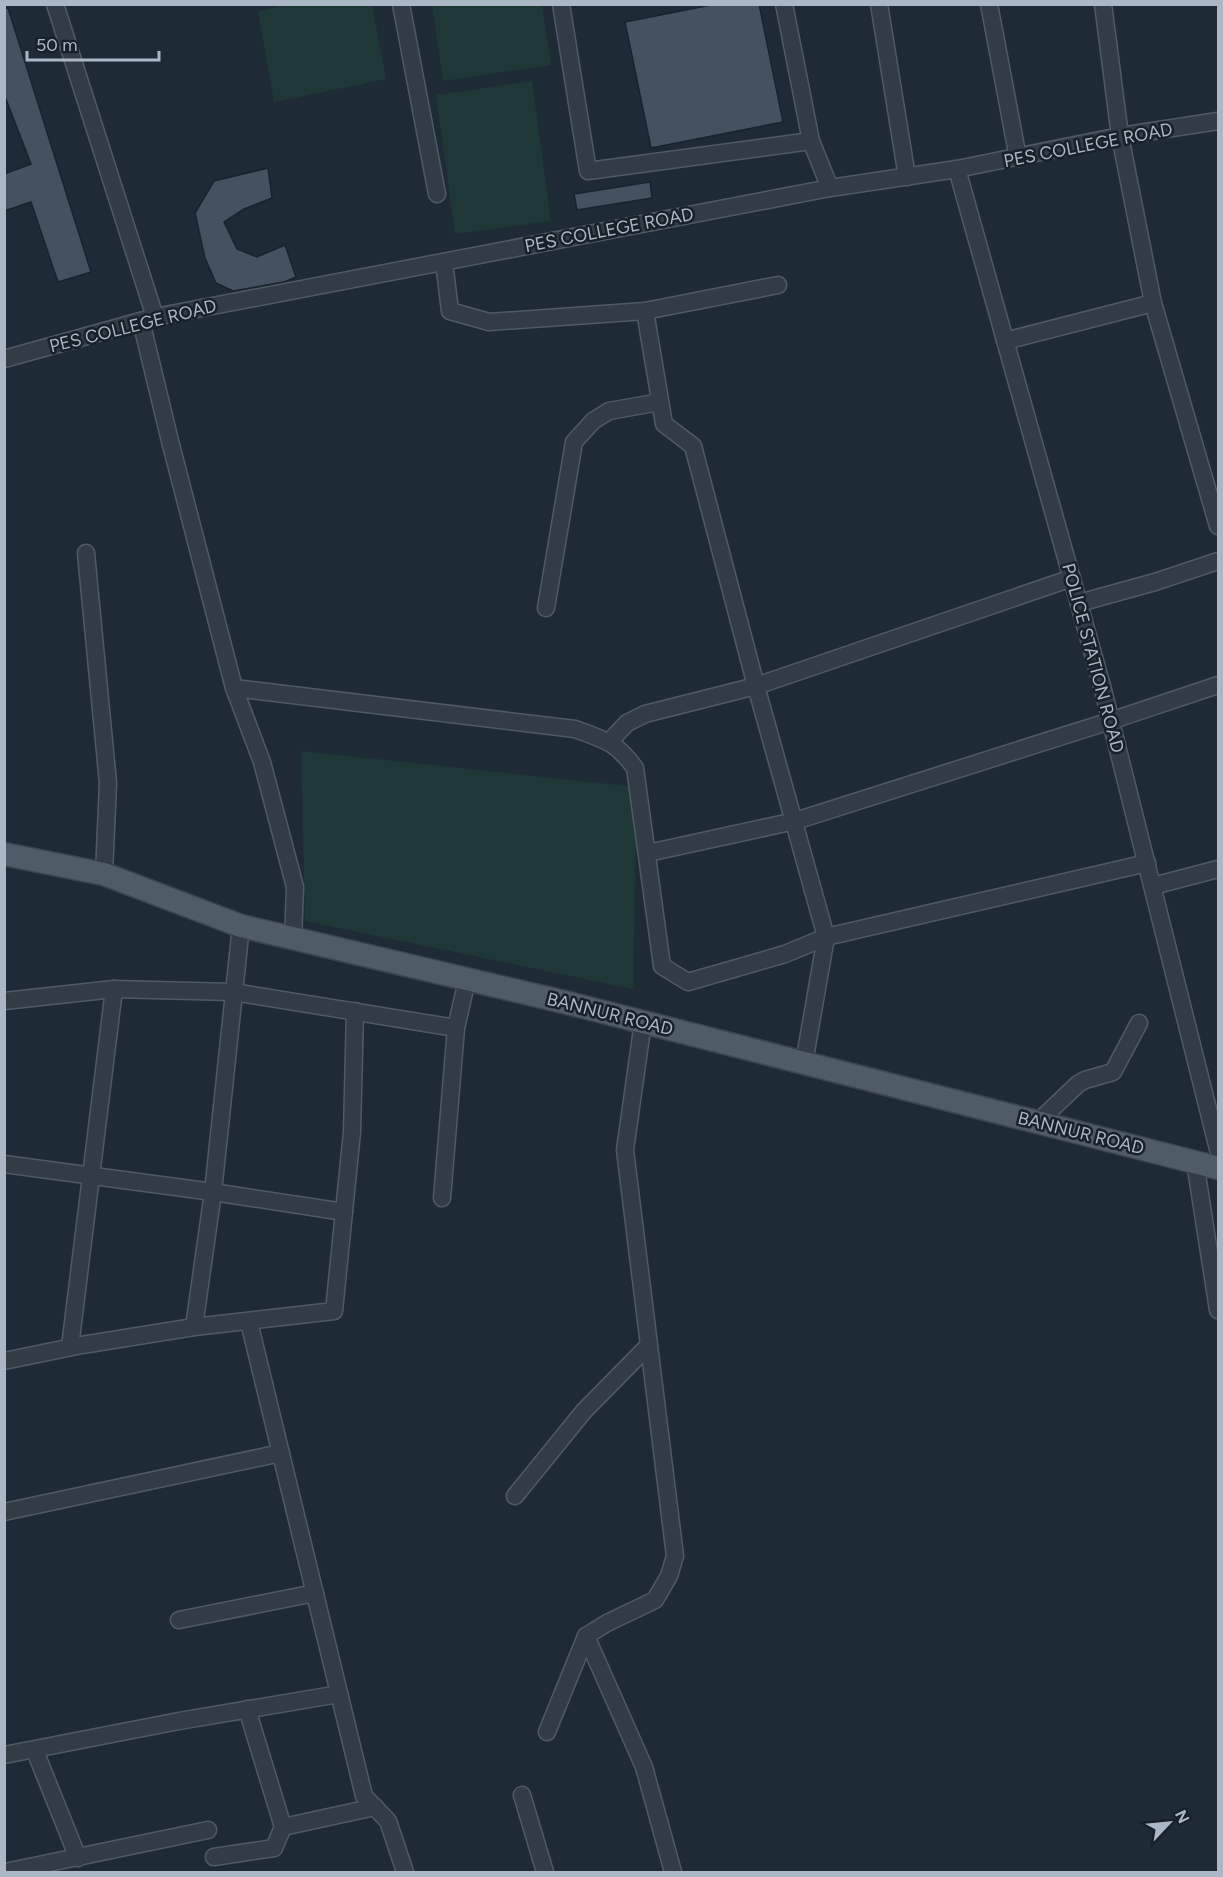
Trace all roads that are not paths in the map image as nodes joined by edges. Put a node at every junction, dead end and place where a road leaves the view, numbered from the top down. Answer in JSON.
{"nodes":[{"id":1,"x":55,"y":4,"type":"edge"},
{"id":2,"x":401,"y":4,"type":"edge"},
{"id":3,"x":561,"y":4,"type":"edge"},
{"id":4,"x":784,"y":4,"type":"edge"},
{"id":5,"x":879,"y":4,"type":"edge"},
{"id":6,"x":988,"y":4,"type":"edge"},
{"id":7,"x":1103,"y":4,"type":"edge"},
{"id":8,"x":1218,"y":121,"type":"edge"},
{"id":9,"x":1120,"y":136,"type":"junction"},
{"id":10,"x":811,"y":141,"type":"junction"},
{"id":11,"x":1018,"y":158,"type":"junction"},
{"id":12,"x":957,"y":170,"type":"junction"},
{"id":13,"x":907,"y":177,"type":"junction"},
{"id":14,"x":830,"y":188,"type":"junction"},
{"id":15,"x":437,"y":194,"type":"dead end"},
{"id":16,"x":444,"y":262,"type":"junction"},
{"id":17,"x":778,"y":285,"type":"dead end"},
{"id":18,"x":1153,"y":303,"type":"junction"},
{"id":19,"x":645,"y":311,"type":"junction"},
{"id":20,"x":148,"y":319,"type":"junction"},
{"id":21,"x":1005,"y":340,"type":"junction"},
{"id":22,"x":4,"y":359,"type":"edge"},
{"id":23,"x":660,"y":402,"type":"junction"},
{"id":24,"x":1218,"y":526,"type":"edge"},
{"id":25,"x":86,"y":553,"type":"dead end"},
{"id":26,"x":1218,"y":561,"type":"edge"},
{"id":27,"x":1072,"y":578,"type":"junction"},
{"id":28,"x":1079,"y":603,"type":"junction"},
{"id":29,"x":546,"y":609,"type":"dead end"},
{"id":30,"x":1218,"y":685,"type":"edge"},
{"id":31,"x":756,"y":687,"type":"junction"},
{"id":32,"x":234,"y":688,"type":"junction"},
{"id":33,"x":1110,"y":722,"type":"junction"},
{"id":34,"x":609,"y":742,"type":"junction"},
{"id":35,"x":795,"y":821,"type":"junction"},
{"id":36,"x":648,"y":853,"type":"junction"},
{"id":37,"x":4,"y":854,"type":"edge"},
{"id":38,"x":1147,"y":863,"type":"junction"},
{"id":39,"x":1218,"y":868,"type":"edge"},
{"id":40,"x":104,"y":874,"type":"junction"},
{"id":41,"x":1153,"y":886,"type":"junction"},
{"id":42,"x":241,"y":926,"type":"junction"},
{"id":43,"x":826,"y":937,"type":"junction"},
{"id":44,"x":292,"y":939,"type":"junction"},
{"id":45,"x":467,"y":980,"type":"junction"},
{"id":46,"x":114,"y":989,"type":"junction"},
{"id":47,"x":233,"y":992,"type":"junction"},
{"id":48,"x":4,"y":1001,"type":"edge"},
{"id":49,"x":355,"y":1011,"type":"junction"},
{"id":50,"x":643,"y":1022,"type":"junction"},
{"id":51,"x":1139,"y":1023,"type":"dead end"},
{"id":52,"x":456,"y":1028,"type":"junction"},
{"id":53,"x":804,"y":1063,"type":"junction"},
{"id":54,"x":1038,"y":1122,"type":"junction"},
{"id":55,"x":1218,"y":1149,"type":"edge"},
{"id":56,"x":1194,"y":1162,"type":"junction"},
{"id":57,"x":4,"y":1164,"type":"edge"},
{"id":58,"x":1218,"y":1168,"type":"edge"},
{"id":59,"x":91,"y":1176,"type":"junction"},
{"id":60,"x":213,"y":1192,"type":"junction"},
{"id":61,"x":442,"y":1198,"type":"dead end"},
{"id":62,"x":344,"y":1212,"type":"junction"},
{"id":63,"x":1218,"y":1310,"type":"edge"},
{"id":64,"x":249,"y":1322,"type":"junction"},
{"id":65,"x":194,"y":1327,"type":"junction"},
{"id":66,"x":649,"y":1345,"type":"junction"},
{"id":67,"x":70,"y":1347,"type":"junction"},
{"id":68,"x":4,"y":1361,"type":"edge"},
{"id":69,"x":281,"y":1454,"type":"junction"},
{"id":70,"x":515,"y":1496,"type":"dead end"},
{"id":71,"x":4,"y":1512,"type":"edge"},
{"id":72,"x":315,"y":1593,"type":"junction"},
{"id":73,"x":179,"y":1620,"type":"dead end"},
{"id":74,"x":586,"y":1636,"type":"junction"},
{"id":75,"x":339,"y":1694,"type":"junction"},
{"id":76,"x":247,"y":1709,"type":"junction"},
{"id":77,"x":547,"y":1732,"type":"dead end"},
{"id":78,"x":35,"y":1750,"type":"junction"},
{"id":79,"x":4,"y":1755,"type":"edge"},
{"id":80,"x":522,"y":1795,"type":"dead end"},
{"id":81,"x":375,"y":1807,"type":"junction"},
{"id":82,"x":283,"y":1827,"type":"junction"},
{"id":83,"x":208,"y":1830,"type":"dead end"},
{"id":84,"x":214,"y":1857,"type":"dead end"},
{"id":85,"x":78,"y":1858,"type":"junction"},
{"id":86,"x":5,"y":1872,"type":"edge"},
{"id":87,"x":405,"y":1872,"type":"edge"},
{"id":88,"x":545,"y":1872,"type":"edge"},
{"id":89,"x":673,"y":1872,"type":"edge"}],
"edges":[{"from":1,"to":20,"type":"street"},
{"from":2,"to":15,"type":"street"},
{"from":3,"to":10,"type":"street"},
{"from":4,"to":10,"type":"street"},
{"from":5,"to":13,"type":"street"},
{"from":6,"to":11,"type":"street"},
{"from":7,"to":9,"type":"street"},
{"from":8,"to":9,"type":"street","name":"PES COLLEGE ROAD"},
{"from":9,"to":11,"type":"street","name":"PES COLLEGE ROAD"},
{"from":9,"to":18,"type":"street"},
{"from":10,"to":14,"type":"street"},
{"from":11,"to":12,"type":"street","name":"PES COLLEGE ROAD"},
{"from":12,"to":13,"type":"street","name":"PES COLLEGE ROAD"},
{"from":12,"to":21,"type":"street","name":"POLICE STATION ROAD"},
{"from":13,"to":14,"type":"street","name":"PES COLLEGE ROAD"},
{"from":14,"to":16,"type":"street","name":"PES COLLEGE ROAD"},
{"from":16,"to":19,"type":"street"},
{"from":16,"to":20,"type":"street","name":"PES COLLEGE ROAD"},
{"from":17,"to":19,"type":"street"},
{"from":18,"to":21,"type":"street"},
{"from":18,"to":24,"type":"street"},
{"from":19,"to":23,"type":"street"},
{"from":20,"to":22,"type":"street","name":"PES COLLEGE ROAD"},
{"from":20,"to":32,"type":"street"},
{"from":21,"to":27,"type":"street","name":"POLICE STATION ROAD"},
{"from":23,"to":29,"type":"street"},
{"from":23,"to":31,"type":"street"},
{"from":25,"to":40,"type":"street"},
{"from":26,"to":28,"type":"street"},
{"from":27,"to":28,"type":"street","name":"POLICE STATION ROAD"},
{"from":27,"to":31,"type":"street"},
{"from":28,"to":33,"type":"street","name":"POLICE STATION ROAD"},
{"from":30,"to":33,"type":"street"},
{"from":31,"to":34,"type":"street"},
{"from":31,"to":35,"type":"street"},
{"from":32,"to":34,"type":"street"},
{"from":32,"to":44,"type":"street"},
{"from":33,"to":35,"type":"street"},
{"from":33,"to":38,"type":"street","name":"POLICE STATION ROAD"},
{"from":34,"to":36,"type":"street"},
{"from":35,"to":36,"type":"street"},
{"from":35,"to":43,"type":"street"},
{"from":36,"to":43,"type":"street"},
{"from":37,"to":40,"type":"main road","name":"BANNUR ROAD"},
{"from":38,"to":41,"type":"street","name":"POLICE STATION ROAD"},
{"from":38,"to":43,"type":"street"},
{"from":39,"to":41,"type":"street"},
{"from":40,"to":42,"type":"main road","name":"BANNUR ROAD"},
{"from":41,"to":55,"type":"street","name":"POLICE STATION ROAD"},
{"from":42,"to":44,"type":"main road","name":"BANNUR ROAD"},
{"from":42,"to":47,"type":"street"},
{"from":43,"to":53,"type":"street"},
{"from":44,"to":45,"type":"main road","name":"BANNUR ROAD"},
{"from":45,"to":50,"type":"main road","name":"BANNUR ROAD"},
{"from":45,"to":52,"type":"street"},
{"from":46,"to":47,"type":"street"},
{"from":46,"to":48,"type":"street"},
{"from":46,"to":59,"type":"street"},
{"from":47,"to":49,"type":"street"},
{"from":47,"to":60,"type":"street"},
{"from":49,"to":52,"type":"street"},
{"from":49,"to":62,"type":"street"},
{"from":50,"to":53,"type":"main road","name":"BANNUR ROAD"},
{"from":50,"to":66,"type":"street"},
{"from":51,"to":54,"type":"street"},
{"from":52,"to":61,"type":"street"},
{"from":53,"to":54,"type":"main road","name":"BANNUR ROAD"},
{"from":54,"to":56,"type":"main road","name":"BANNUR ROAD"},
{"from":56,"to":58,"type":"main road","name":"BANNUR ROAD"},
{"from":56,"to":63,"type":"street"},
{"from":57,"to":59,"type":"street"},
{"from":59,"to":60,"type":"street"},
{"from":59,"to":67,"type":"street"},
{"from":60,"to":62,"type":"street"},
{"from":60,"to":65,"type":"street"},
{"from":62,"to":64,"type":"street"},
{"from":64,"to":65,"type":"street"},
{"from":64,"to":69,"type":"street"},
{"from":65,"to":67,"type":"street"},
{"from":66,"to":70,"type":"street"},
{"from":66,"to":74,"type":"street"},
{"from":67,"to":68,"type":"street"},
{"from":69,"to":71,"type":"street"},
{"from":69,"to":72,"type":"street"},
{"from":72,"to":73,"type":"street"},
{"from":72,"to":75,"type":"street"},
{"from":74,"to":77,"type":"street"},
{"from":74,"to":89,"type":"street"},
{"from":75,"to":76,"type":"street"},
{"from":75,"to":81,"type":"street"},
{"from":76,"to":78,"type":"street"},
{"from":76,"to":82,"type":"street"},
{"from":78,"to":79,"type":"street"},
{"from":78,"to":85,"type":"street"},
{"from":80,"to":88,"type":"street"},
{"from":81,"to":82,"type":"street"},
{"from":81,"to":87,"type":"street"},
{"from":82,"to":84,"type":"street"},
{"from":83,"to":85,"type":"street"},
{"from":85,"to":86,"type":"street"}]}
